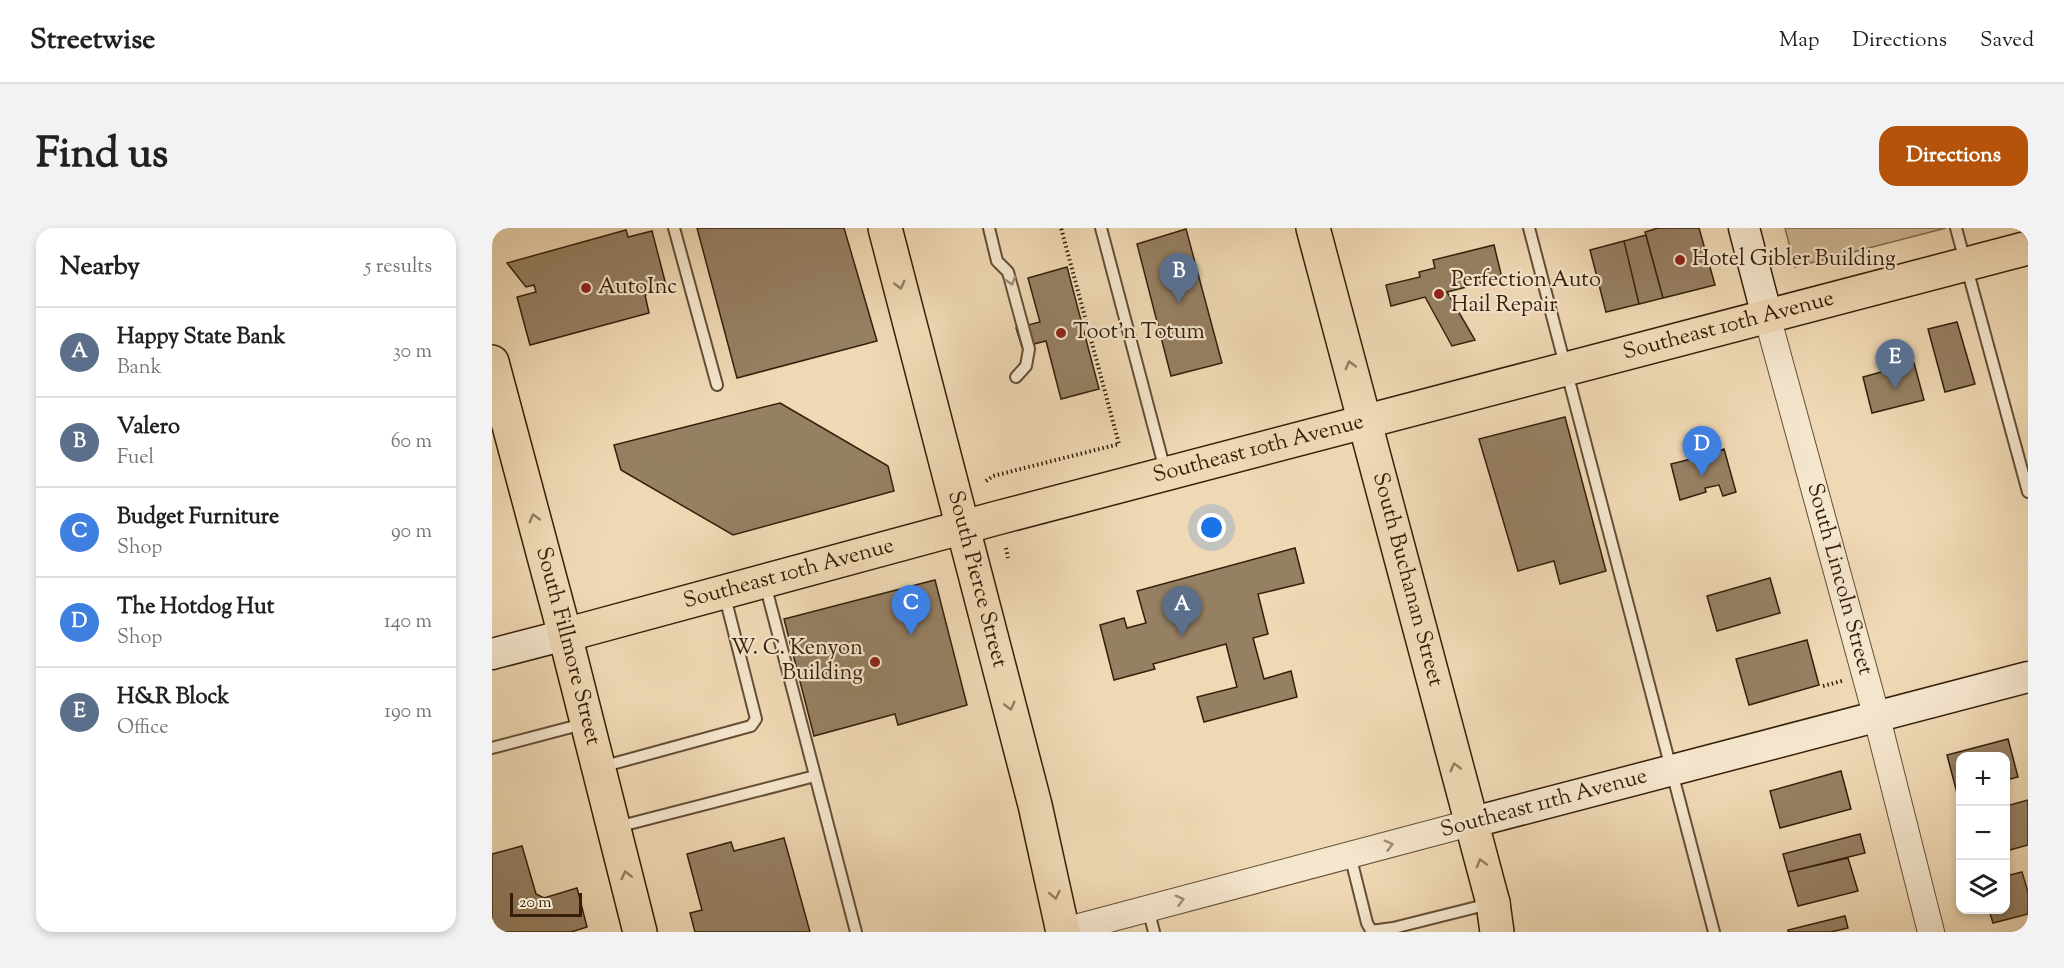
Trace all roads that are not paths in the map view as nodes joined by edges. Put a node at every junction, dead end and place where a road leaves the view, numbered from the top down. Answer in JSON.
{"nodes":[{"id":1,"x":674,"y":228,"type":"edge"},
{"id":2,"x":885,"y":228,"type":"edge"},
{"id":3,"x":989,"y":228,"type":"edge"},
{"id":4,"x":1101,"y":228,"type":"edge"},
{"id":5,"x":1313,"y":228,"type":"edge"},
{"id":6,"x":1529,"y":228,"type":"edge"},
{"id":7,"x":1744,"y":228,"type":"edge"},
{"id":8,"x":1956,"y":228,"type":"edge"},
{"id":9,"x":2028,"y":248,"type":"edge"},
{"id":10,"x":1965,"y":265,"type":"junction"},
{"id":11,"x":1767,"y":316,"type":"junction"},
{"id":12,"x":492,"y":362,"type":"edge"},
{"id":13,"x":1565,"y":369,"type":"junction"},
{"id":14,"x":1016,"y":377,"type":"dead end"},
{"id":15,"x":717,"y":386,"type":"dead end"},
{"id":16,"x":1365,"y":421,"type":"junction"},
{"id":17,"x":1166,"y":473,"type":"junction"},
{"id":18,"x":2028,"y":492,"type":"edge"},
{"id":19,"x":964,"y":527,"type":"junction"},
{"id":20,"x":764,"y":581,"type":"junction"},
{"id":21,"x":723,"y":592,"type":"junction"},
{"id":22,"x":565,"y":635,"type":"junction"},
{"id":23,"x":492,"y":654,"type":"edge"},
{"id":24,"x":2028,"y":677,"type":"edge"},
{"id":25,"x":1877,"y":718,"type":"junction"},
{"id":26,"x":586,"y":723,"type":"junction"},
{"id":27,"x":492,"y":748,"type":"edge"},
{"id":28,"x":598,"y":768,"type":"junction"},
{"id":29,"x":1671,"y":771,"type":"junction"},
{"id":30,"x":815,"y":776,"type":"junction"},
{"id":31,"x":1470,"y":824,"type":"junction"},
{"id":32,"x":614,"y":828,"type":"junction"},
{"id":33,"x":1350,"y":855,"type":"junction"},
{"id":34,"x":1151,"y":920,"type":"edge"},
{"id":35,"x":1497,"y":922,"type":"edge"},
{"id":36,"x":640,"y":932,"type":"edge"},
{"id":37,"x":856,"y":932,"type":"edge"},
{"id":38,"x":1062,"y":932,"type":"edge"},
{"id":39,"x":1371,"y":932,"type":"edge"},
{"id":40,"x":1714,"y":932,"type":"edge"},
{"id":41,"x":1931,"y":932,"type":"edge"}],
"edges":[{"from":1,"to":15,"type":"lane"},
{"from":2,"to":19,"type":"main road","name":"South Pierce Street","one_way":true},
{"from":3,"to":14,"type":"lane","one_way":true},
{"from":4,"to":17,"type":"lane"},
{"from":16,"to":5,"type":"main road","name":"South Buchanan Street","one_way":true},
{"from":6,"to":13,"type":"lane"},
{"from":7,"to":11,"type":"main road","name":"South Lincoln Street"},
{"from":8,"to":10,"type":"lane"},
{"from":9,"to":10,"type":"main road","name":"Southeast 10th Avenue"},
{"from":10,"to":11,"type":"main road","name":"Southeast 10th Avenue"},
{"from":10,"to":18,"type":"lane"},
{"from":11,"to":13,"type":"main road","name":"Southeast 10th Avenue"},
{"from":11,"to":25,"type":"street","name":"South Lincoln Street"},
{"from":22,"to":12,"type":"main road","name":"South Fillmore Street","one_way":true},
{"from":13,"to":16,"type":"main road","name":"Southeast 10th Avenue"},
{"from":13,"to":29,"type":"lane"},
{"from":16,"to":17,"type":"main road","name":"Southeast 10th Avenue"},
{"from":31,"to":16,"type":"main road","name":"South Buchanan Street","one_way":true},
{"from":17,"to":19,"type":"main road","name":"Southeast 10th Avenue"},
{"from":19,"to":20,"type":"main road","name":"Southeast 10th Avenue"},
{"from":19,"to":38,"type":"main road","name":"South Pierce Street","one_way":true},
{"from":20,"to":21,"type":"main road","name":"Southeast 10th Avenue"},
{"from":20,"to":30,"type":"lane"},
{"from":21,"to":22,"type":"main road","name":"Southeast 10th Avenue"},
{"from":21,"to":28,"type":"lane"},
{"from":22,"to":23,"type":"main road","name":"Southeast 10th Avenue"},
{"from":22,"to":26,"type":"main road","name":"South Fillmore Street"},
{"from":24,"to":25,"type":"main road","name":"Southeast 11th Avenue"},
{"from":25,"to":29,"type":"main road","name":"Southeast 11th Avenue"},
{"from":25,"to":41,"type":"street","name":"South Lincoln Street"},
{"from":26,"to":27,"type":"lane"},
{"from":26,"to":28,"type":"main road","name":"South Fillmore Street"},
{"from":28,"to":32,"type":"main road","name":"South Fillmore Street"},
{"from":29,"to":31,"type":"main road","name":"Southeast 11th Avenue"},
{"from":29,"to":40,"type":"lane"},
{"from":30,"to":32,"type":"lane"},
{"from":30,"to":37,"type":"lane"},
{"from":33,"to":31,"type":"street","name":"Southeast 11th Avenue","one_way":true},
{"from":35,"to":31,"type":"main road","name":"South Buchanan Street","one_way":true},
{"from":36,"to":32,"type":"main road","name":"South Fillmore Street","one_way":true},
{"from":34,"to":33,"type":"street","name":"Southeast 11th Avenue","one_way":true},
{"from":33,"to":39,"type":"lane"},
{"from":34,"to":38,"type":"street","name":"Southeast 11th Avenue"},
{"from":35,"to":39,"type":"lane"}]}
